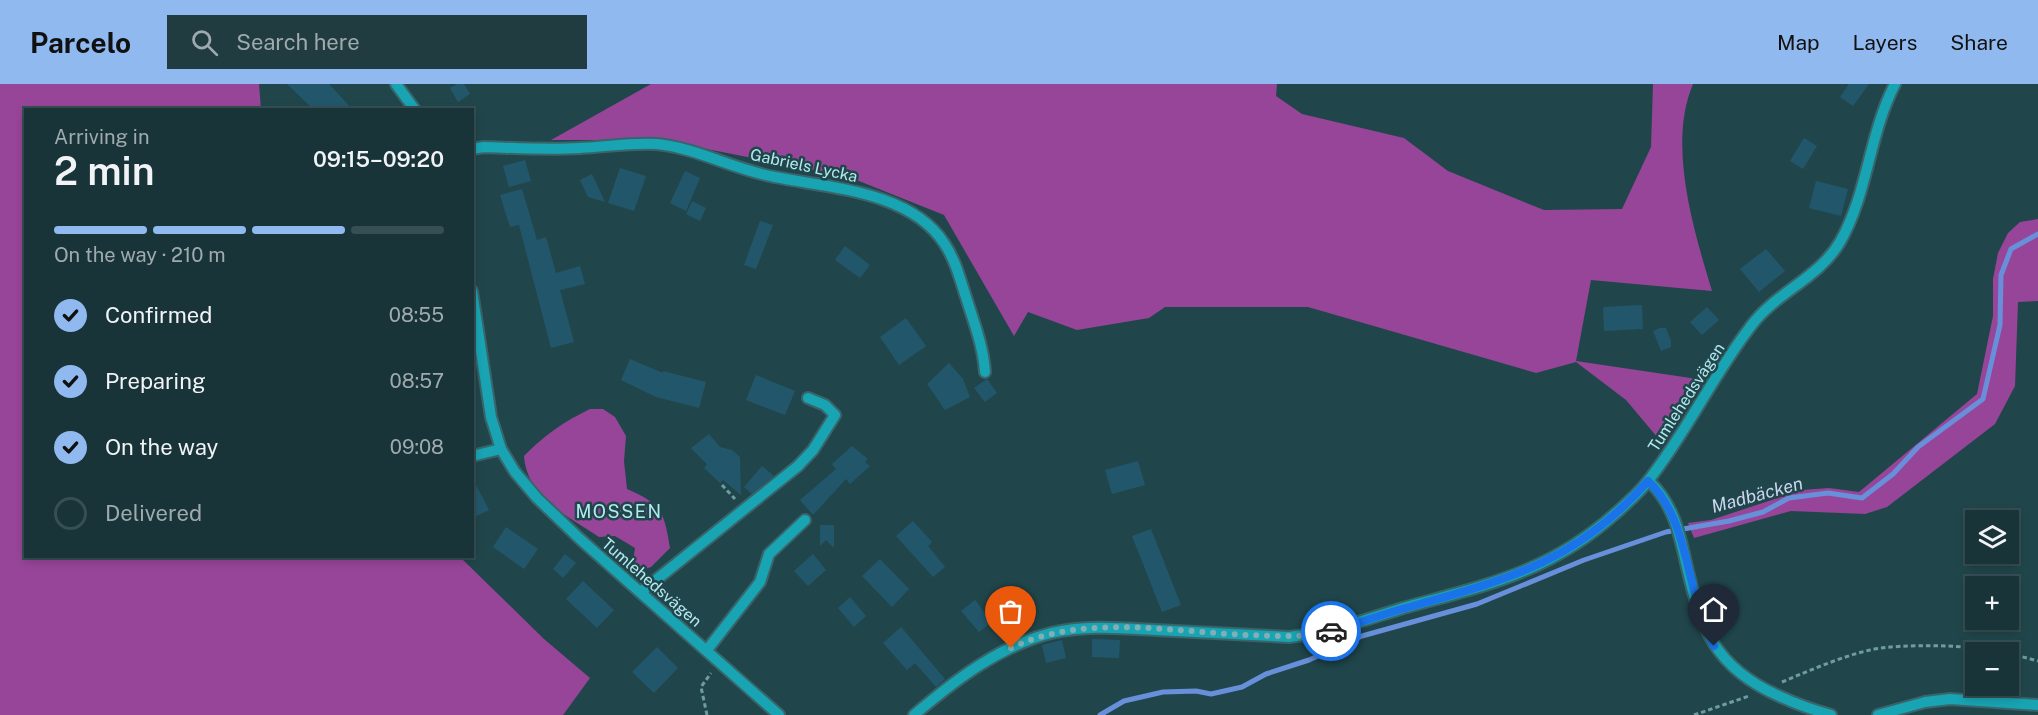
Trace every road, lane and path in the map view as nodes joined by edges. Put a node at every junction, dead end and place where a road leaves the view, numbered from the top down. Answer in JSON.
{"nodes":[{"id":1,"x":396,"y":84,"type":"edge"},
{"id":2,"x":1895,"y":84,"type":"edge"},
{"id":3,"x":414,"y":108,"type":"edge"},
{"id":4,"x":474,"y":149,"type":"edge"},
{"id":5,"x":474,"y":304,"type":"edge"},
{"id":6,"x":985,"y":372,"type":"dead end"},
{"id":7,"x":808,"y":398,"type":"dead end"},
{"id":8,"x":501,"y":449,"type":"junction"},
{"id":9,"x":474,"y":456,"type":"edge"},
{"id":10,"x":1648,"y":481,"type":"junction"},
{"id":11,"x":722,"y":485,"type":"dead end"},
{"id":12,"x":738,"y":503,"type":"dead end"},
{"id":13,"x":805,"y":520,"type":"dead end"},
{"id":14,"x":641,"y":592,"type":"junction"},
{"id":15,"x":1965,"y":649,"type":"edge"},
{"id":16,"x":707,"y":650,"type":"junction"},
{"id":17,"x":2019,"y":656,"type":"edge"},
{"id":18,"x":2038,"y":661,"type":"edge"},
{"id":19,"x":721,"y":662,"type":"junction"},
{"id":20,"x":1765,"y":689,"type":"junction"},
{"id":21,"x":2038,"y":705,"type":"edge"},
{"id":22,"x":707,"y":715,"type":"edge"},
{"id":23,"x":779,"y":715,"type":"edge"},
{"id":24,"x":914,"y":715,"type":"edge"},
{"id":25,"x":1694,"y":715,"type":"edge"},
{"id":26,"x":1831,"y":715,"type":"edge"},
{"id":27,"x":1878,"y":715,"type":"edge"}],
"edges":[{"from":1,"to":3,"type":"street"},
{"from":2,"to":10,"type":"street","name":"Tumlehedsvägen"},
{"from":4,"to":6,"type":"street","name":"Gabriels Lycka"},
{"from":5,"to":8,"type":"street","name":"Tumlehedsvägen"},
{"from":7,"to":14,"type":"street"},
{"from":8,"to":9,"type":"street"},
{"from":8,"to":14,"type":"street","name":"Tumlehedsvägen"},
{"from":10,"to":20,"type":"street"},
{"from":10,"to":24,"type":"street","name":"Tumlehedsvägen"},
{"from":11,"to":12,"type":"path"},
{"from":13,"to":16,"type":"street"},
{"from":14,"to":16,"type":"street","name":"Tumlehedsvägen"},
{"from":15,"to":20,"type":"path"},
{"from":16,"to":19,"type":"street","name":"Tumlehedsvägen"},
{"from":17,"to":18,"type":"path"},
{"from":19,"to":22,"type":"path"},
{"from":19,"to":23,"type":"street","name":"Tumlehedsvägen"},
{"from":20,"to":25,"type":"path"},
{"from":20,"to":26,"type":"street"},
{"from":21,"to":27,"type":"street"}]}
